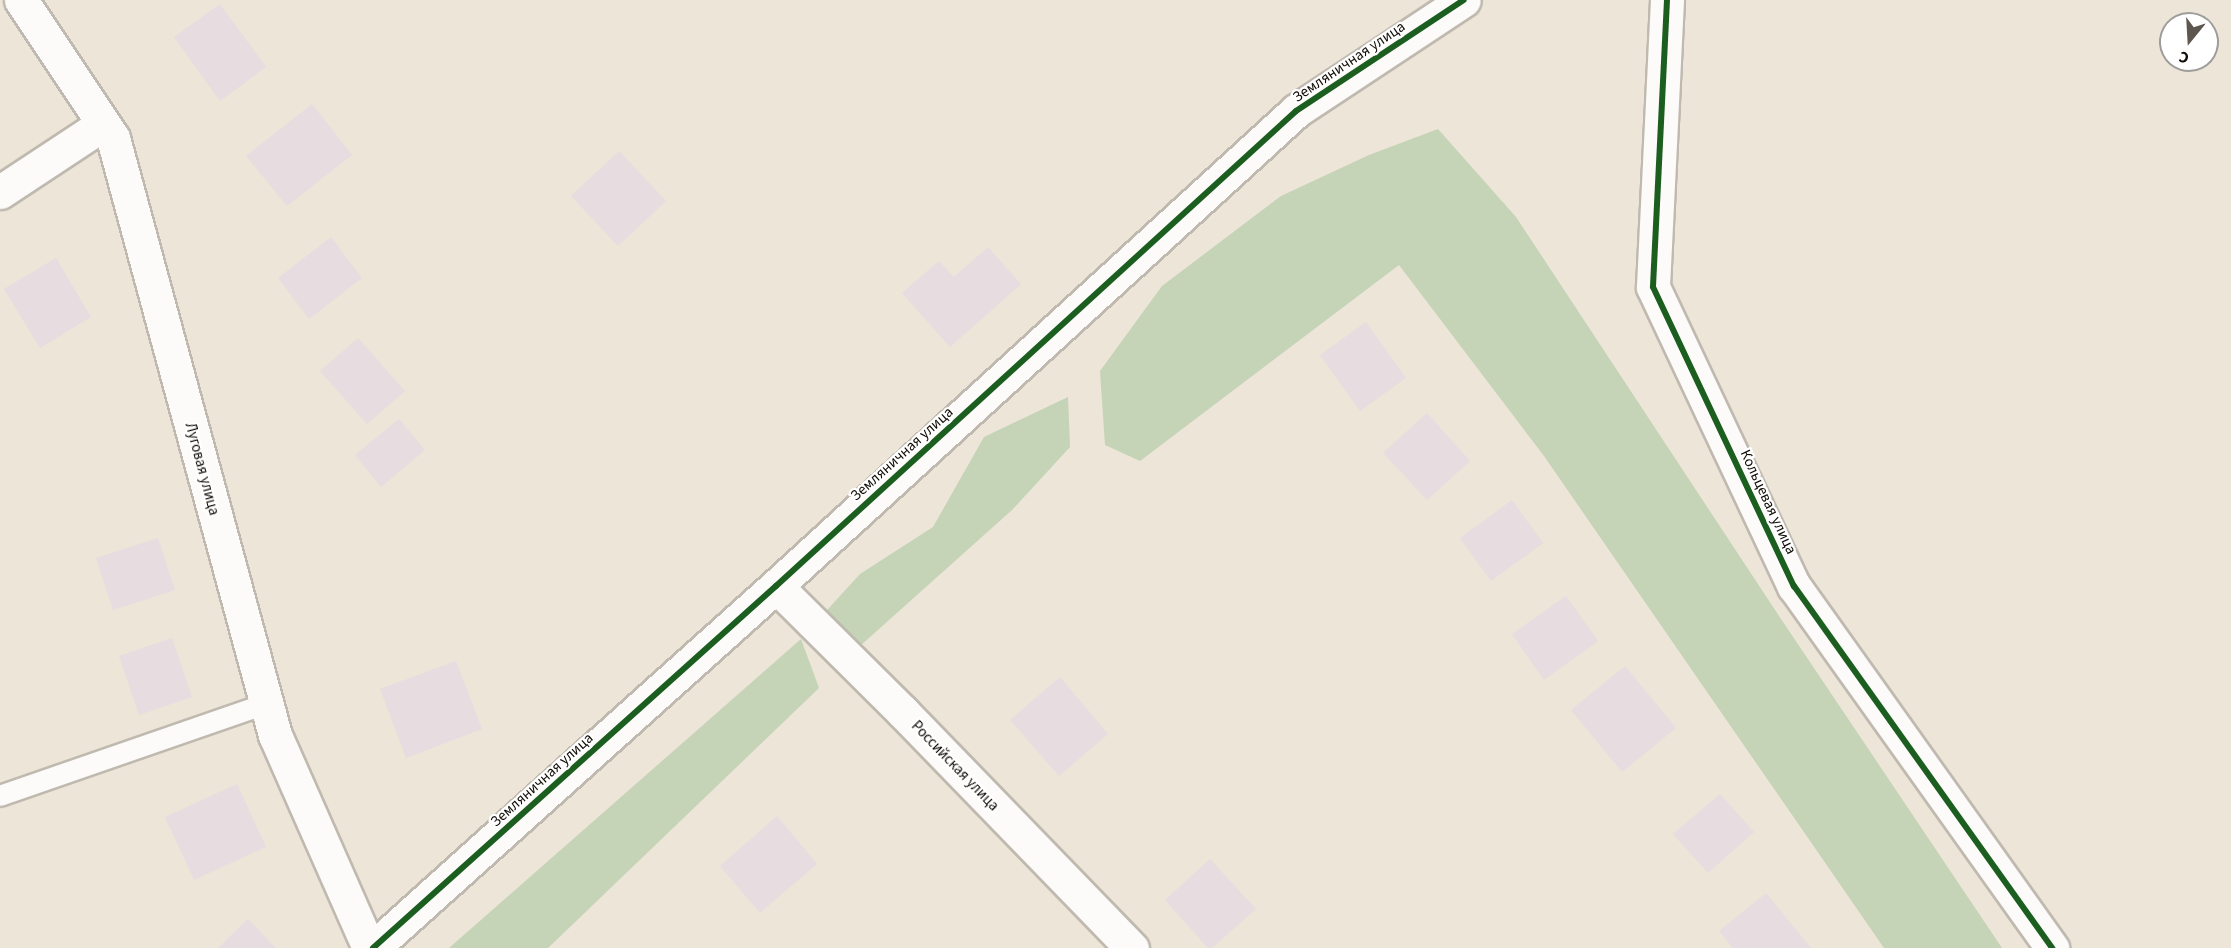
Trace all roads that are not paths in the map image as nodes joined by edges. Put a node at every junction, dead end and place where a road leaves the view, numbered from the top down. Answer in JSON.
{"nodes":[{"id":1,"x":21,"y":0,"type":"edge"},
{"id":2,"x":1464,"y":0,"type":"edge"},
{"id":3,"x":1667,"y":0,"type":"edge"},
{"id":4,"x":103,"y":124,"type":"junction"},
{"id":5,"x":0,"y":192,"type":"edge"},
{"id":6,"x":776,"y":586,"type":"junction"},
{"id":7,"x":266,"y":704,"type":"junction"},
{"id":8,"x":0,"y":796,"type":"edge"},
{"id":9,"x":371,"y":948,"type":"edge"},
{"id":10,"x":1132,"y":948,"type":"edge"},
{"id":11,"x":2052,"y":948,"type":"edge"}],
"edges":[{"from":1,"to":4,"type":"street","name":"Луговая улица"},
{"from":2,"to":6,"type":"street","name":"Земляничная улица"},
{"from":3,"to":11,"type":"street","name":"Кольцевая улица"},
{"from":4,"to":5,"type":"street"},
{"from":4,"to":7,"type":"street","name":"Луговая улица"},
{"from":6,"to":9,"type":"street","name":"Земляничная улица"},
{"from":6,"to":10,"type":"street","name":"Российская улица"},
{"from":7,"to":8,"type":"lane"},
{"from":7,"to":9,"type":"street","name":"Луговая улица"}]}
